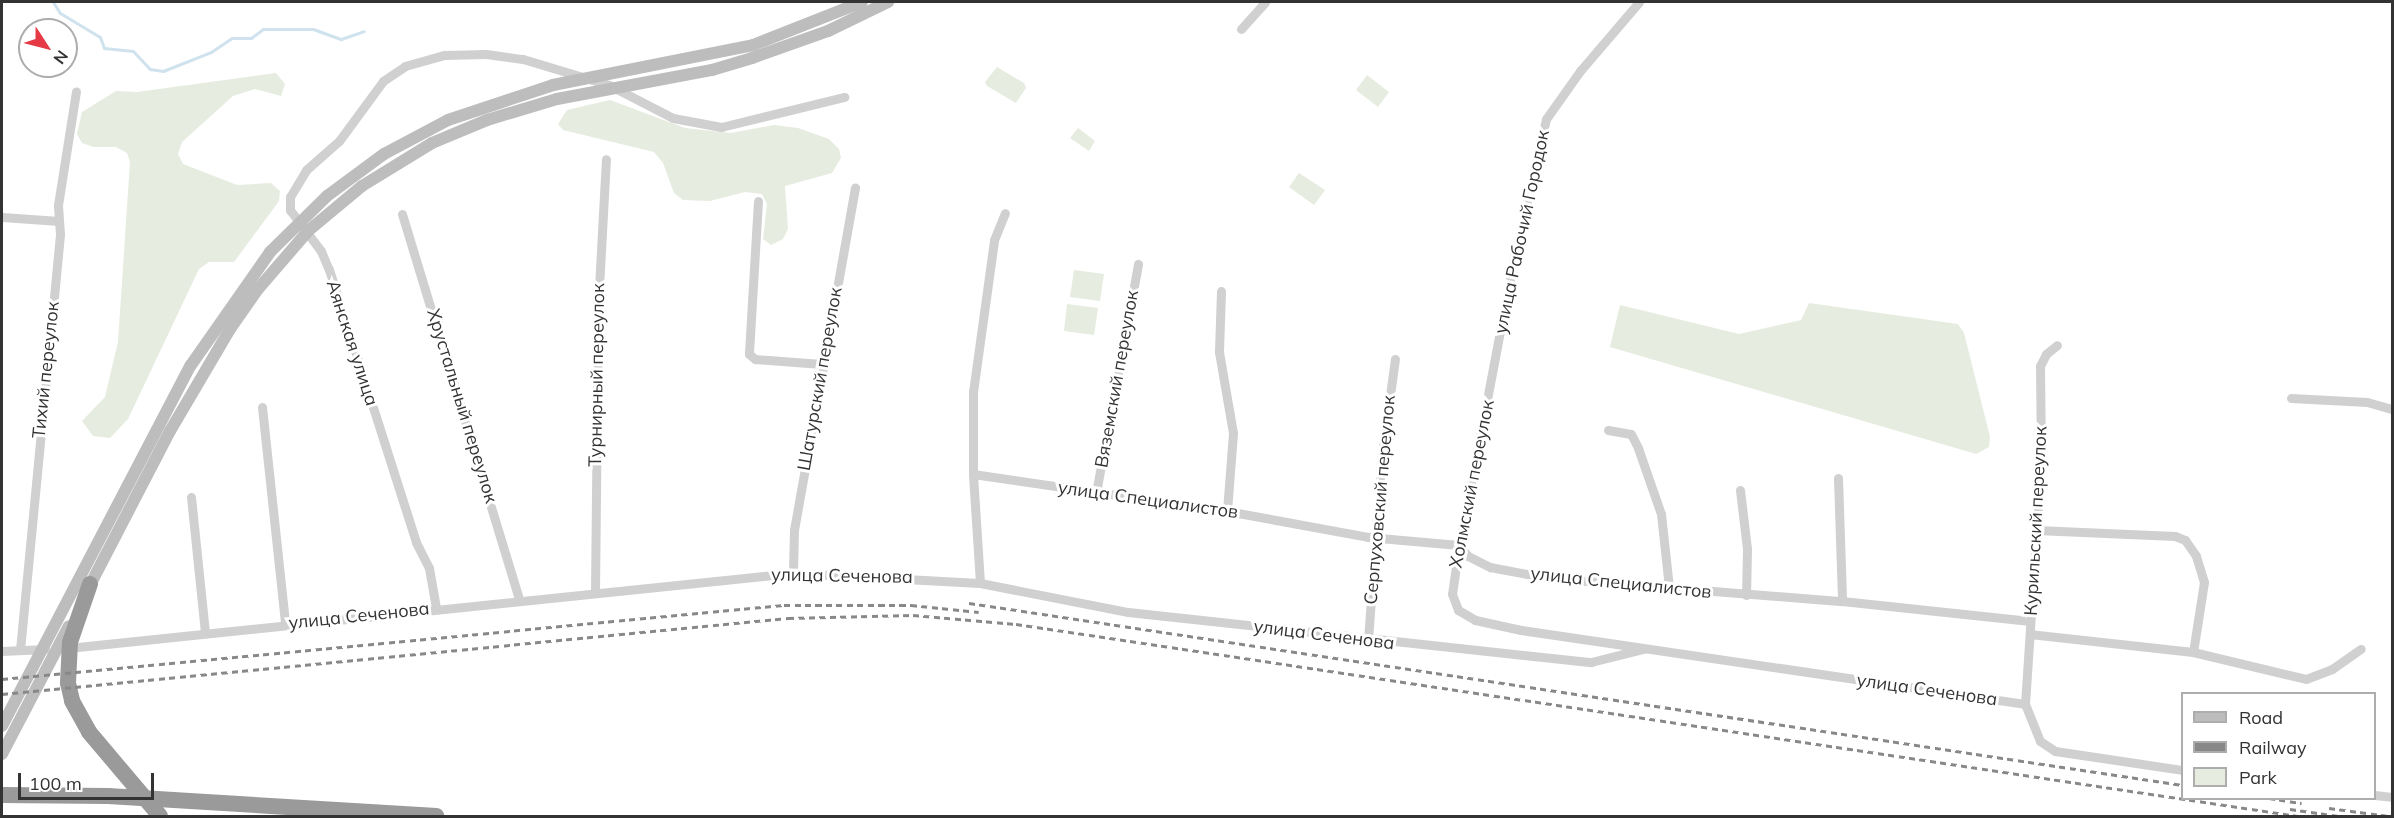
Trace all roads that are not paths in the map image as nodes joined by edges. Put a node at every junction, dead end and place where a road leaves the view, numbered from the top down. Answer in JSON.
{"nodes":[{"id":1,"x":862,"y":2,"type":"edge"},
{"id":2,"x":888,"y":2,"type":"edge"},
{"id":3,"x":1265,"y":2,"type":"edge"},
{"id":4,"x":1639,"y":2,"type":"edge"},
{"id":5,"x":1241,"y":29,"type":"dead end"},
{"id":6,"x":76,"y":91,"type":"dead end"},
{"id":7,"x":844,"y":97,"type":"dead end"},
{"id":8,"x":486,"y":114,"type":"junction"},
{"id":9,"x":606,"y":159,"type":"dead end"},
{"id":10,"x":855,"y":187,"type":"dead end"},
{"id":11,"x":758,"y":201,"type":"dead end"},
{"id":12,"x":1005,"y":213,"type":"dead end"},
{"id":13,"x":402,"y":214,"type":"dead end"},
{"id":14,"x":2,"y":217,"type":"edge"},
{"id":15,"x":60,"y":221,"type":"junction"},
{"id":16,"x":1138,"y":264,"type":"dead end"},
{"id":17,"x":1221,"y":291,"type":"dead end"},
{"id":18,"x":2057,"y":345,"type":"dead end"},
{"id":19,"x":1498,"y":351,"type":"joint"},
{"id":20,"x":1395,"y":359,"type":"dead end"},
{"id":21,"x":822,"y":364,"type":"junction"},
{"id":22,"x":2291,"y":398,"type":"dead end"},
{"id":23,"x":262,"y":407,"type":"dead end"},
{"id":24,"x":2392,"y":409,"type":"edge"},
{"id":25,"x":1608,"y":430,"type":"dead end"},
{"id":26,"x":973,"y":474,"type":"junction"},
{"id":27,"x":1838,"y":478,"type":"dead end"},
{"id":28,"x":1740,"y":490,"type":"dead end"},
{"id":29,"x":1096,"y":493,"type":"junction"},
{"id":30,"x":190,"y":498,"type":"dead end"},
{"id":31,"x":1227,"y":511,"type":"junction"},
{"id":32,"x":2036,"y":530,"type":"junction"},
{"id":33,"x":1376,"y":538,"type":"junction"},
{"id":34,"x":1459,"y":545,"type":"junction"},
{"id":35,"x":794,"y":573,"type":"junction"},
{"id":36,"x":980,"y":583,"type":"junction"},
{"id":37,"x":90,"y":584,"type":"junction"},
{"id":38,"x":1669,"y":588,"type":"junction"},
{"id":39,"x":595,"y":591,"type":"junction"},
{"id":40,"x":1746,"y":595,"type":"junction"},
{"id":41,"x":519,"y":598,"type":"junction"},
{"id":42,"x":1842,"y":601,"type":"junction"},
{"id":43,"x":436,"y":608,"type":"junction"},
{"id":44,"x":1463,"y":615,"type":"joint"},
{"id":45,"x":2030,"y":621,"type":"junction"},
{"id":46,"x":285,"y":624,"type":"junction"},
{"id":47,"x":206,"y":632,"type":"junction"},
{"id":48,"x":2030,"y":634,"type":"junction"},
{"id":49,"x":1368,"y":640,"type":"junction"},
{"id":50,"x":1643,"y":649,"type":"junction"},
{"id":51,"x":20,"y":650,"type":"junction"},
{"id":52,"x":2361,"y":650,"type":"dead end"},
{"id":53,"x":2,"y":651,"type":"edge"},
{"id":54,"x":2193,"y":652,"type":"junction"},
{"id":55,"x":26,"y":681,"type":"junction"},
{"id":56,"x":2025,"y":704,"type":"junction"},
{"id":57,"x":2,"y":718,"type":"edge"},
{"id":58,"x":2,"y":726,"type":"edge"},
{"id":59,"x":2,"y":754,"type":"edge"},
{"id":60,"x":2181,"y":770,"type":"edge"},
{"id":61,"x":2,"y":795,"type":"edge"},
{"id":62,"x":2376,"y":795,"type":"edge"},
{"id":63,"x":2392,"y":797,"type":"edge"},
{"id":64,"x":161,"y":808,"type":"edge"},
{"id":65,"x":322,"y":808,"type":"junction"},
{"id":66,"x":197,"y":816,"type":"edge"},
{"id":67,"x":267,"y":816,"type":"edge"},
{"id":68,"x":436,"y":816,"type":"edge"}],
"edges":[{"from":1,"to":8,"type":"main road"},
{"from":2,"to":8,"type":"main road"},
{"from":3,"to":5,"type":"street"},
{"from":4,"to":19,"type":"street","name":"улица Рабочий Городок"},
{"from":6,"to":15,"type":"street","name":"Тихий переулок"},
{"from":7,"to":43,"type":"street","name":"Аянская улица"},
{"from":8,"to":37,"type":"main road"},
{"from":8,"to":55,"type":"main road"},
{"from":9,"to":39,"type":"street","name":"Турнирный переулок"},
{"from":10,"to":21,"type":"street","name":"Шатурский переулок"},
{"from":11,"to":21,"type":"street"},
{"from":12,"to":26,"type":"street"},
{"from":13,"to":41,"type":"street","name":"Хрустальный переулок"},
{"from":14,"to":15,"type":"street"},
{"from":15,"to":51,"type":"street","name":"Тихий переулок"},
{"from":16,"to":29,"type":"street","name":"Вяземский переулок"},
{"from":17,"to":31,"type":"street"},
{"from":18,"to":32,"type":"street","name":"Курильский переулок"},
{"from":19,"to":34,"type":"street","name":"Холмский переулок"},
{"from":20,"to":33,"type":"street","name":"Серпуховский переулок"},
{"from":21,"to":35,"type":"street","name":"Шатурский переулок"},
{"from":22,"to":24,"type":"street"},
{"from":23,"to":46,"type":"street"},
{"from":25,"to":38,"type":"street"},
{"from":26,"to":29,"type":"street","name":"улица Специалистов"},
{"from":26,"to":36,"type":"street"},
{"from":27,"to":42,"type":"street"},
{"from":28,"to":40,"type":"street"},
{"from":29,"to":31,"type":"street","name":"улица Специалистов"},
{"from":30,"to":47,"type":"street"},
{"from":31,"to":33,"type":"street","name":"улица Специалистов"},
{"from":32,"to":45,"type":"street","name":"Курильский переулок"},
{"from":32,"to":54,"type":"street"},
{"from":33,"to":34,"type":"street","name":"улица Специалистов"},
{"from":33,"to":49,"type":"street","name":"Серпуховский переулок"},
{"from":34,"to":38,"type":"street","name":"улица Специалистов"},
{"from":34,"to":44,"type":"street","name":"Холмский переулок"},
{"from":35,"to":36,"type":"street","name":"улица Сеченова"},
{"from":35,"to":39,"type":"street","name":"улица Сеченова"},
{"from":36,"to":49,"type":"street","name":"улица Сеченова"},
{"from":37,"to":59,"type":"main road"},
{"from":37,"to":64,"type":"highway"},
{"from":38,"to":40,"type":"street","name":"улица Специалистов"},
{"from":39,"to":41,"type":"street","name":"улица Сеченова"},
{"from":40,"to":42,"type":"street","name":"улица Специалистов"},
{"from":41,"to":43,"type":"street","name":"улица Сеченова"},
{"from":42,"to":45,"type":"street","name":"улица Специалистов"},
{"from":43,"to":46,"type":"street","name":"улица Сеченова"},
{"from":44,"to":50,"type":"street","name":"улица Сеченова"},
{"from":45,"to":48,"type":"street","name":"Курильский переулок"},
{"from":46,"to":47,"type":"street","name":"улица Сеченова"},
{"from":47,"to":51,"type":"street","name":"улица Сеченова"},
{"from":48,"to":54,"type":"street"},
{"from":48,"to":56,"type":"street","name":"Курильский переулок"},
{"from":49,"to":50,"type":"street","name":"улица Сеченова"},
{"from":50,"to":56,"type":"street","name":"улица Сеченова"},
{"from":51,"to":53,"type":"street","name":"улица Сеченова"},
{"from":52,"to":54,"type":"street"},
{"from":55,"to":57,"type":"main road"},
{"from":55,"to":58,"type":"main road"},
{"from":56,"to":60,"type":"street"},
{"from":61,"to":64,"type":"highway"},
{"from":62,"to":63,"type":"street"},
{"from":64,"to":65,"type":"highway"},
{"from":64,"to":66,"type":"highway"},
{"from":65,"to":67,"type":"highway"},
{"from":65,"to":68,"type":"highway"}]}
